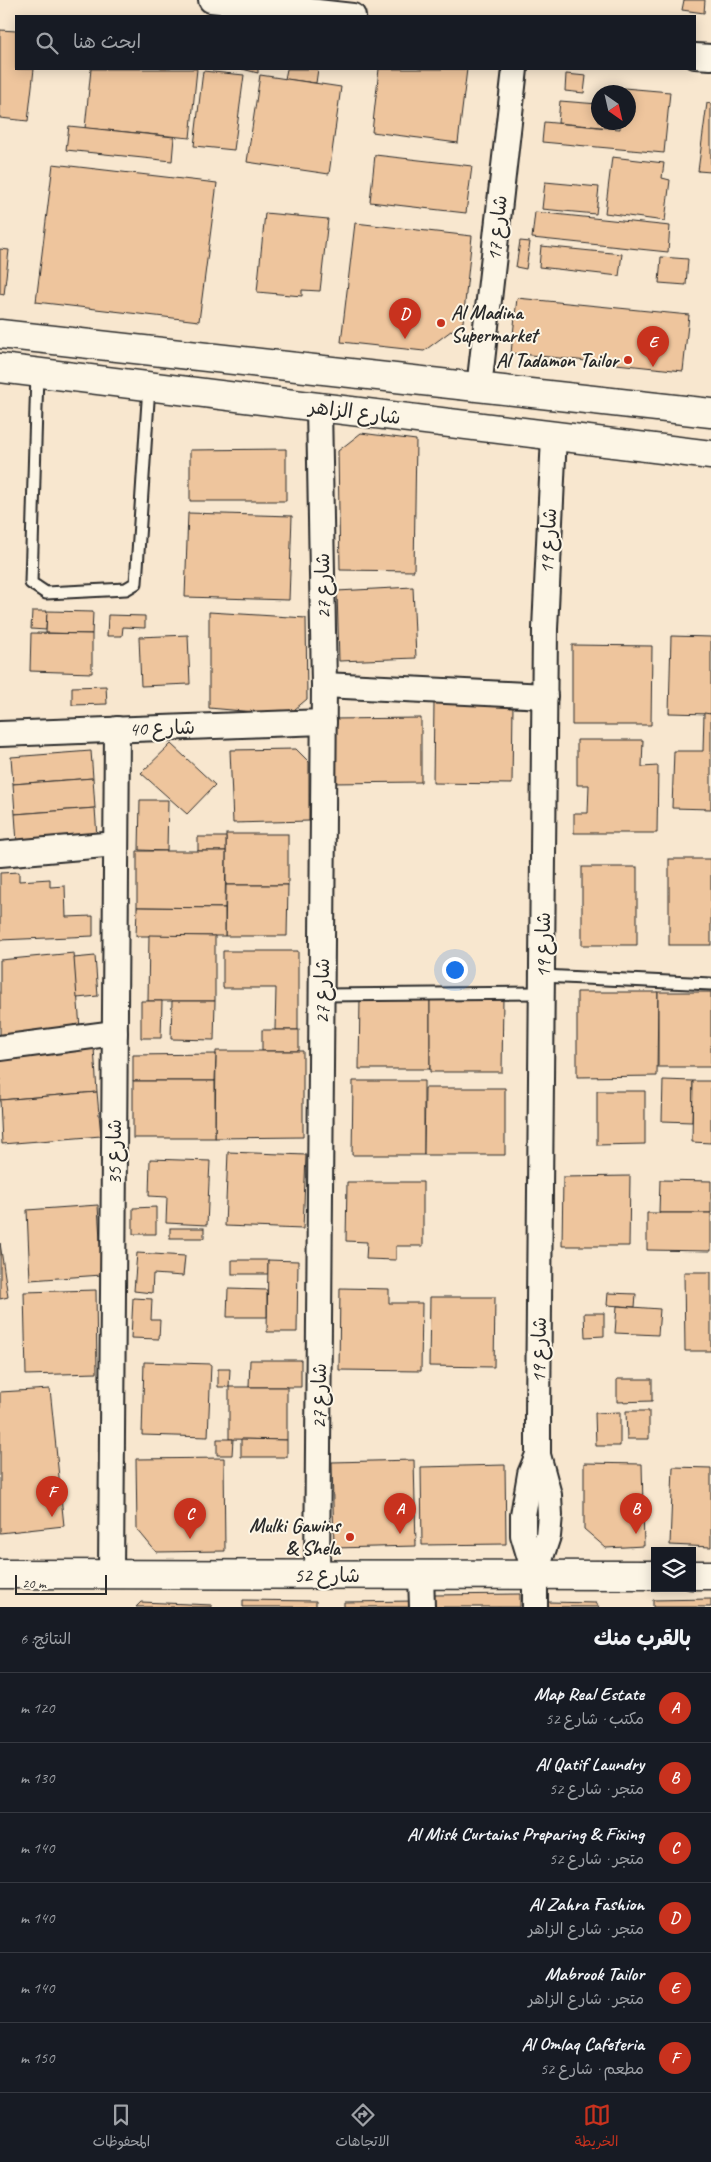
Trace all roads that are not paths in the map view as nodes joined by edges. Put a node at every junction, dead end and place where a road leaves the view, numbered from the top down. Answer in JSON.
{"nodes":[{"id":1,"x":211,"y":0,"type":"edge"},
{"id":2,"x":344,"y":15,"type":"edge"},
{"id":3,"x":696,"y":56,"type":"edge"},
{"id":4,"x":711,"y":57,"type":"edge"},
{"id":5,"x":515,"y":70,"type":"edge"},
{"id":6,"x":0,"y":334,"type":"edge"},
{"id":7,"x":0,"y":368,"type":"edge"},
{"id":8,"x":37,"y":373,"type":"junction"},
{"id":9,"x":149,"y":386,"type":"junction"},
{"id":10,"x":479,"y":388,"type":"junction"},
{"id":11,"x":319,"y":407,"type":"junction"},
{"id":12,"x":711,"y":414,"type":"edge"},
{"id":13,"x":554,"y":436,"type":"junction"},
{"id":14,"x":711,"y":455,"type":"edge"},
{"id":15,"x":324,"y":685,"type":"junction"},
{"id":16,"x":545,"y":696,"type":"junction"},
{"id":17,"x":324,"y":722,"type":"junction"},
{"id":18,"x":118,"y":729,"type":"junction"},
{"id":19,"x":0,"y":734,"type":"edge"},
{"id":20,"x":116,"y":844,"type":"junction"},
{"id":21,"x":0,"y":854,"type":"edge"},
{"id":22,"x":711,"y":984,"type":"edge"},
{"id":23,"x":542,"y":985,"type":"junction"},
{"id":24,"x":322,"y":995,"type":"junction"},
{"id":25,"x":115,"y":1033,"type":"junction"},
{"id":26,"x":0,"y":1048,"type":"edge"},
{"id":27,"x":0,"y":1574,"type":"edge"},
{"id":28,"x":111,"y":1574,"type":"junction"},
{"id":29,"x":317,"y":1575,"type":"junction"},
{"id":30,"x":421,"y":1575,"type":"junction"},
{"id":31,"x":535,"y":1575,"type":"junction"},
{"id":32,"x":651,"y":1575,"type":"edge"},
{"id":33,"x":696,"y":1575,"type":"edge"},
{"id":34,"x":711,"y":1575,"type":"edge"},
{"id":35,"x":422,"y":1607,"type":"edge"},
{"id":36,"x":535,"y":1607,"type":"edge"}],
"edges":[{"from":1,"to":2,"type":"street"},
{"from":3,"to":4,"type":"street"},
{"from":5,"to":10,"type":"street","name":"شارع 17"},
{"from":6,"to":10,"type":"main road","name":"شارع الزاهر"},
{"from":7,"to":8,"type":"main road","name":"شارع الزاهر"},
{"from":8,"to":9,"type":"main road","name":"شارع الزاهر"},
{"from":8,"to":9,"type":"lane"},
{"from":9,"to":11,"type":"main road","name":"شارع الزاهر"},
{"from":10,"to":12,"type":"main road","name":"شارع الزاهر"},
{"from":11,"to":13,"type":"main road","name":"شارع الزاهر"},
{"from":11,"to":15,"type":"street","name":"شارع 27"},
{"from":13,"to":14,"type":"main road","name":"شارع الزاهر"},
{"from":13,"to":16,"type":"street","name":"شارع 19"},
{"from":15,"to":16,"type":"street"},
{"from":15,"to":17,"type":"street","name":"شارع 27"},
{"from":16,"to":23,"type":"street","name":"شارع 19"},
{"from":17,"to":18,"type":"street","name":"شارع 40"},
{"from":17,"to":24,"type":"street","name":"شارع 27"},
{"from":18,"to":19,"type":"street","name":"شارع 40"},
{"from":18,"to":20,"type":"street","name":"شارع 35"},
{"from":20,"to":21,"type":"street"},
{"from":20,"to":25,"type":"street","name":"شارع 35"},
{"from":22,"to":23,"type":"lane"},
{"from":23,"to":24,"type":"lane"},
{"from":23,"to":31,"type":"street","name":"شارع 19"},
{"from":24,"to":29,"type":"street","name":"شارع 27"},
{"from":25,"to":26,"type":"street"},
{"from":25,"to":28,"type":"street","name":"شارع 35"},
{"from":27,"to":28,"type":"main road","name":"شارع 52"},
{"from":28,"to":29,"type":"main road","name":"شارع 52"},
{"from":29,"to":30,"type":"main road","name":"شارع 52"},
{"from":30,"to":31,"type":"main road","name":"شارع 52"},
{"from":30,"to":35,"type":"street"},
{"from":31,"to":32,"type":"main road","name":"شارع 52"},
{"from":31,"to":36,"type":"street","name":"شارع 19"},
{"from":33,"to":34,"type":"main road"}]}
